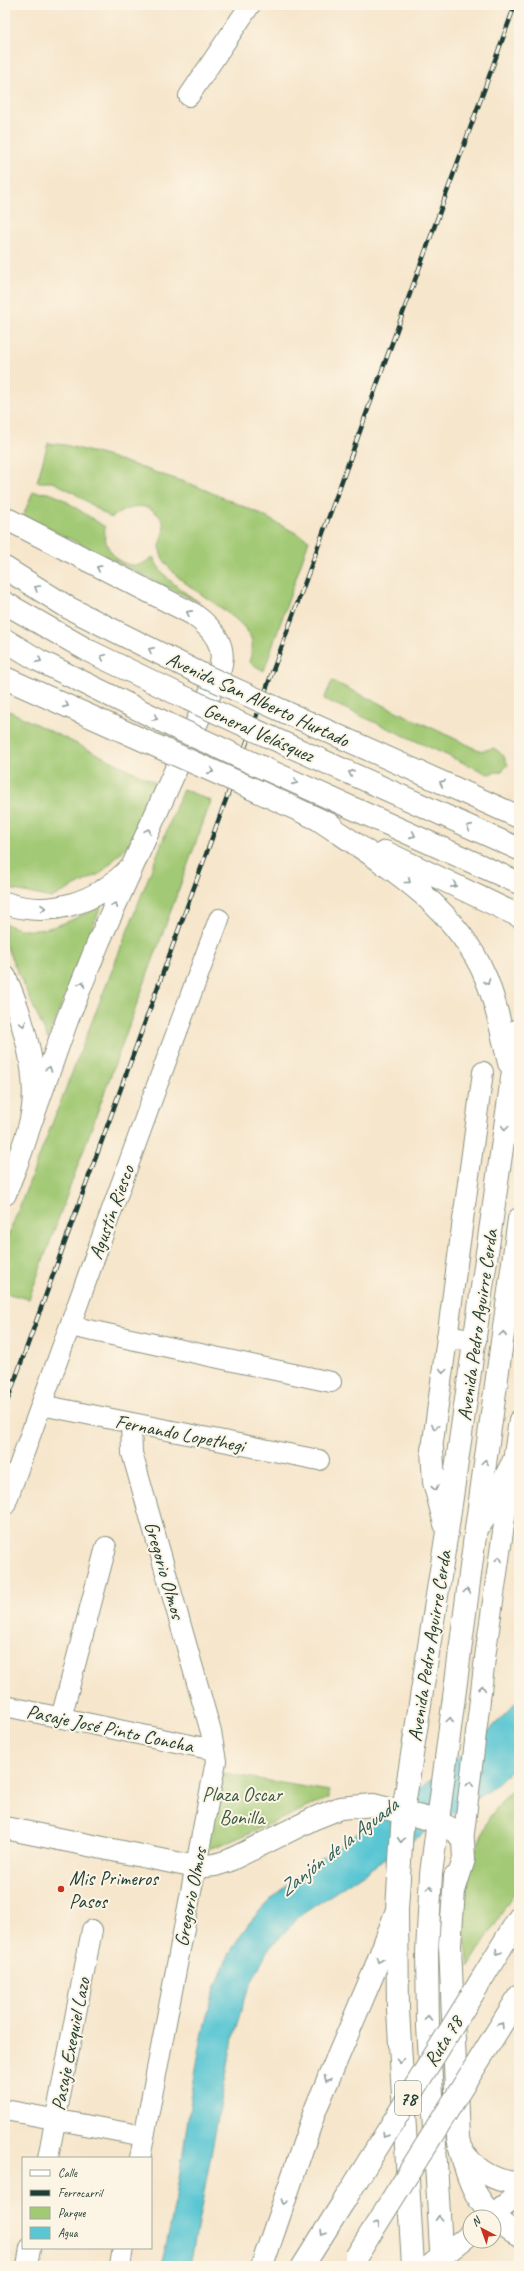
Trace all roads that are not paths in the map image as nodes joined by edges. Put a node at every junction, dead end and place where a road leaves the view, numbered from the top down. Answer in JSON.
{"nodes":[{"id":1,"x":250,"y":5,"type":"edge"},
{"id":2,"x":189,"y":96,"type":"dead end"},
{"id":3,"x":5,"y":518,"type":"edge"},
{"id":4,"x":5,"y":568,"type":"edge"},
{"id":5,"x":5,"y":603,"type":"edge"},
{"id":6,"x":5,"y":640,"type":"edge"},
{"id":7,"x":5,"y":678,"type":"edge"},
{"id":8,"x":517,"y":817,"type":"edge"},
{"id":9,"x":318,"y":819,"type":"junction"},
{"id":10,"x":512,"y":846,"type":"edge"},
{"id":11,"x":132,"y":866,"type":"junction"},
{"id":12,"x":510,"y":879,"type":"edge"},
{"id":13,"x":5,"y":903,"type":"edge"},
{"id":14,"x":511,"y":913,"type":"edge"},
{"id":15,"x":219,"y":919,"type":"dead end"},
{"id":16,"x":5,"y":977,"type":"edge"},
{"id":17,"x":519,"y":1029,"type":"edge"},
{"id":18,"x":483,"y":1072,"type":"dead end"},
{"id":19,"x":513,"y":1076,"type":"junction"},
{"id":20,"x":32,"y":1119,"type":"junction"},
{"id":21,"x":5,"y":1194,"type":"edge"},
{"id":22,"x":519,"y":1219,"type":"edge"},
{"id":23,"x":70,"y":1326,"type":"junction"},
{"id":24,"x":448,"y":1337,"type":"junction"},
{"id":25,"x":475,"y":1340,"type":"junction"},
{"id":26,"x":331,"y":1382,"type":"dead end"},
{"id":27,"x":41,"y":1405,"type":"junction"},
{"id":28,"x":519,"y":1420,"type":"edge"},
{"id":29,"x":131,"y":1423,"type":"junction"},
{"id":30,"x":432,"y":1449,"type":"joint"},
{"id":31,"x":319,"y":1460,"type":"dead end"},
{"id":32,"x":513,"y":1462,"type":"junction"},
{"id":33,"x":5,"y":1505,"type":"edge"},
{"id":34,"x":447,"y":1532,"type":"junction"},
{"id":35,"x":475,"y":1536,"type":"junction"},
{"id":36,"x":106,"y":1547,"type":"dead end"},
{"id":37,"x":5,"y":1706,"type":"edge"},
{"id":38,"x":61,"y":1718,"type":"junction"},
{"id":39,"x":214,"y":1750,"type":"junction"},
{"id":40,"x":403,"y":1812,"type":"junction"},
{"id":41,"x":5,"y":1828,"type":"edge"},
{"id":42,"x":450,"y":1833,"type":"junction"},
{"id":43,"x":196,"y":1867,"type":"junction"},
{"id":44,"x":397,"y":1910,"type":"junction"},
{"id":45,"x":519,"y":1918,"type":"edge"},
{"id":46,"x":92,"y":1930,"type":"dead end"},
{"id":47,"x":519,"y":1996,"type":"edge"},
{"id":48,"x":5,"y":2110,"type":"edge"},
{"id":49,"x":55,"y":2120,"type":"junction"},
{"id":50,"x":144,"y":2136,"type":"junction"},
{"id":51,"x":460,"y":2148,"type":"junction"},
{"id":52,"x":48,"y":2157,"type":"edge"},
{"id":53,"x":140,"y":2157,"type":"edge"},
{"id":54,"x":519,"y":2183,"type":"edge"},
{"id":55,"x":519,"y":2194,"type":"edge"},
{"id":56,"x":486,"y":2209,"type":"edge"},
{"id":57,"x":500,"y":2209,"type":"edge"},
{"id":58,"x":502,"y":2223,"type":"edge"},
{"id":59,"x":519,"y":2235,"type":"edge"},
{"id":60,"x":462,"y":2241,"type":"edge"},
{"id":61,"x":30,"y":2249,"type":"edge"},
{"id":62,"x":123,"y":2249,"type":"edge"},
{"id":63,"x":353,"y":2262,"type":"edge"},
{"id":64,"x":438,"y":2263,"type":"edge"},
{"id":65,"x":27,"y":2266,"type":"edge"},
{"id":66,"x":120,"y":2266,"type":"edge"},
{"id":67,"x":262,"y":2266,"type":"edge"},
{"id":68,"x":303,"y":2266,"type":"edge"},
{"id":69,"x":413,"y":2266,"type":"edge"}],
"edges":[{"from":1,"to":2,"type":"street"},
{"from":11,"to":3,"type":"main road","one_way":true},
{"from":8,"to":4,"type":"main road","name":"Avenida San Alberto Hurtado","one_way":true,"bridge":true},
{"from":10,"to":5,"type":"main road","name":"General Velásquez","one_way":true,"bridge":true},
{"from":6,"to":12,"type":"main road","name":"General Velásquez","one_way":true,"bridge":true},
{"from":7,"to":9,"type":"main road","one_way":true,"bridge":true},
{"from":9,"to":14,"type":"main road","one_way":true},
{"from":9,"to":19,"type":"main road","one_way":true},
{"from":13,"to":11,"type":"main road","one_way":true},
{"from":20,"to":11,"type":"main road","one_way":true},
{"from":15,"to":23,"type":"street","name":"Agustín Riesco"},
{"from":16,"to":20,"type":"main road","one_way":true},
{"from":17,"to":19,"type":"main road","name":"Avenida Pedro Aguirre Cerda"},
{"from":18,"to":24,"type":"street","name":"Avenida Pedro Aguirre Cerda"},
{"from":19,"to":25,"type":"main road","name":"Avenida Pedro Aguirre Cerda","one_way":true},
{"from":20,"to":21,"type":"main road"},
{"from":35,"to":22,"type":"main road","name":"Avenida Pedro Aguirre Cerda","one_way":true},
{"from":23,"to":26,"type":"street"},
{"from":23,"to":27,"type":"street","name":"Agustín Riesco"},
{"from":24,"to":25,"type":"main road"},
{"from":24,"to":30,"type":"street","name":"Avenida Pedro Aguirre Cerda","one_way":true},
{"from":25,"to":34,"type":"main road","name":"Avenida Pedro Aguirre Cerda"},
{"from":27,"to":29,"type":"street","name":"Fernando Lopethegi"},
{"from":27,"to":33,"type":"street","name":"Agustín Riesco"},
{"from":28,"to":32,"type":"street","name":"Avenida Pedro Aguirre Cerda"},
{"from":29,"to":31,"type":"street","name":"Fernando Lopethegi"},
{"from":29,"to":39,"type":"street","name":"Gregorio Olmos"},
{"from":30,"to":34,"type":"main road","one_way":true},
{"from":32,"to":35,"type":"main road"},
{"from":42,"to":32,"type":"street","name":"Avenida Pedro Aguirre Cerda","one_way":true},
{"from":34,"to":40,"type":"main road","name":"Avenida Pedro Aguirre Cerda"},
{"from":42,"to":35,"type":"main road","name":"Avenida Pedro Aguirre Cerda","one_way":true},
{"from":36,"to":38,"type":"street"},
{"from":37,"to":38,"type":"street","name":"Pasaje José Pinto Concha"},
{"from":38,"to":39,"type":"street","name":"Pasaje José Pinto Concha"},
{"from":39,"to":43,"type":"street","name":"Gregorio Olmos"},
{"from":40,"to":42,"type":"main road"},
{"from":40,"to":43,"type":"main road"},
{"from":40,"to":44,"type":"main road","name":"Avenida Pedro Aguirre Cerda","one_way":true},
{"from":41,"to":43,"type":"main road"},
{"from":42,"to":51,"type":"main road"},
{"from":64,"to":42,"type":"main road","name":"Avenida Pedro Aguirre Cerda","one_way":true},
{"from":43,"to":50,"type":"street","name":"Gregorio Olmos"},
{"from":44,"to":67,"type":"main road","one_way":true},
{"from":44,"to":69,"type":"main road","name":"Avenida Pedro Aguirre Cerda","one_way":true},
{"from":45,"to":68,"type":"main road","name":"Ruta 78","number":"78","one_way":true,"bridge":true},
{"from":46,"to":49,"type":"street","name":"Pasaje Exequiel Lazo"},
{"from":63,"to":47,"type":"main road","name":"Ruta 78","number":"78","one_way":true,"bridge":true},
{"from":48,"to":49,"type":"street"},
{"from":49,"to":50,"type":"street"},
{"from":49,"to":52,"type":"street","name":"Pasaje Exequiel Lazo"},
{"from":50,"to":53,"type":"street","name":"Gregorio Olmos"},
{"from":51,"to":54,"type":"main road"},
{"from":51,"to":56,"type":"main road"},
{"from":55,"to":57,"type":"main road"},
{"from":58,"to":59,"type":"main road"},
{"from":60,"to":64,"type":"main road"},
{"from":61,"to":65,"type":"street"},
{"from":62,"to":66,"type":"street"}]}
